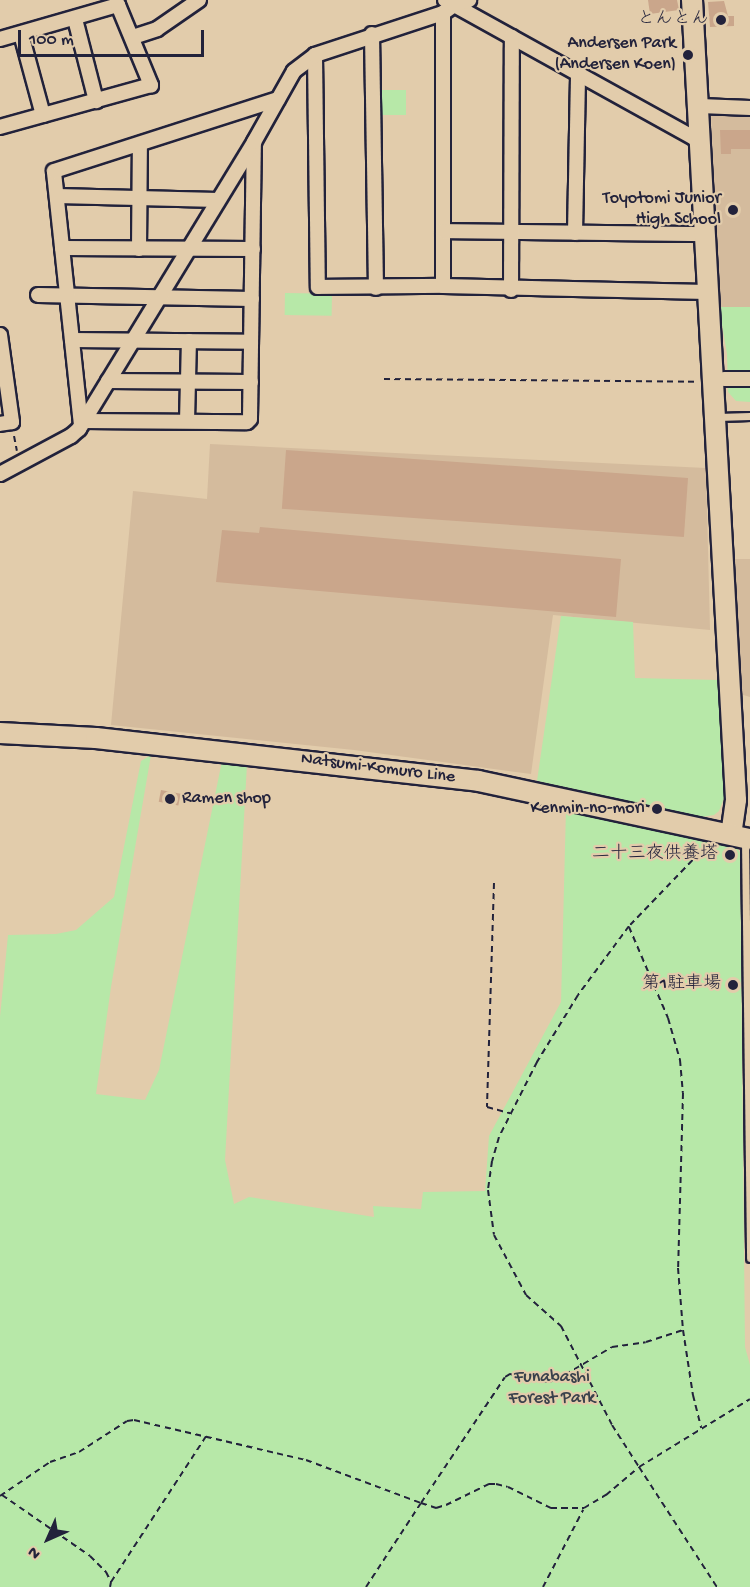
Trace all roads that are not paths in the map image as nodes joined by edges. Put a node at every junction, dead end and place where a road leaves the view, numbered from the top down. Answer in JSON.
{"nodes":[{"id":1,"x":199,"y":0,"type":"edge"},
{"id":2,"x":469,"y":0,"type":"edge"},
{"id":3,"x":692,"y":0,"type":"edge"},
{"id":4,"x":447,"y":6,"type":"edge"},
{"id":5,"x":75,"y":19,"type":"junction"},
{"id":6,"x":21,"y":34,"type":"junction"},
{"id":7,"x":372,"y":34,"type":"junction"},
{"id":8,"x":133,"y":37,"type":"junction"},
{"id":9,"x":512,"y":37,"type":"junction"},
{"id":10,"x":0,"y":39,"type":"edge"},
{"id":11,"x":315,"y":55,"type":"junction"},
{"id":12,"x":578,"y":74,"type":"junction"},
{"id":13,"x":278,"y":99,"type":"junction"},
{"id":14,"x":96,"y":101,"type":"junction"},
{"id":15,"x":700,"y":106,"type":"junction"},
{"id":16,"x":750,"y":108,"type":"edge"},
{"id":17,"x":43,"y":115,"type":"junction"},
{"id":18,"x":0,"y":127,"type":"edge"},
{"id":19,"x":701,"y":138,"type":"junction"},
{"id":20,"x":254,"y":142,"type":"junction"},
{"id":21,"x":140,"y":144,"type":"junction"},
{"id":22,"x":57,"y":196,"type":"junction"},
{"id":23,"x":140,"y":198,"type":"junction"},
{"id":24,"x":218,"y":200,"type":"junction"},
{"id":25,"x":443,"y":231,"type":"junction"},
{"id":26,"x":511,"y":232,"type":"junction"},
{"id":27,"x":575,"y":233,"type":"junction"},
{"id":28,"x":705,"y":234,"type":"junction"},
{"id":29,"x":62,"y":248,"type":"junction"},
{"id":30,"x":139,"y":249,"type":"junction"},
{"id":31,"x":188,"y":249,"type":"junction"},
{"id":32,"x":253,"y":249,"type":"junction"},
{"id":33,"x":443,"y":286,"type":"junction"},
{"id":34,"x":376,"y":288,"type":"junction"},
{"id":35,"x":511,"y":290,"type":"junction"},
{"id":36,"x":707,"y":292,"type":"junction"},
{"id":37,"x":38,"y":295,"type":"dead end"},
{"id":38,"x":67,"y":296,"type":"junction"},
{"id":39,"x":160,"y":296,"type":"junction"},
{"id":40,"x":252,"y":299,"type":"junction"},
{"id":41,"x":0,"y":335,"type":"edge"},
{"id":42,"x":72,"y":340,"type":"junction"},
{"id":43,"x":133,"y":340,"type":"junction"},
{"id":44,"x":189,"y":341,"type":"junction"},
{"id":45,"x":251,"y":342,"type":"junction"},
{"id":46,"x":750,"y":380,"type":"edge"},
{"id":47,"x":108,"y":381,"type":"junction"},
{"id":48,"x":189,"y":381,"type":"junction"},
{"id":49,"x":719,"y":381,"type":"junction"},
{"id":50,"x":251,"y":382,"type":"junction"},
{"id":51,"x":750,"y":416,"type":"edge"},
{"id":52,"x":716,"y":417,"type":"junction"},
{"id":53,"x":187,"y":421,"type":"junction"},
{"id":54,"x":6,"y":423,"type":"edge"},
{"id":55,"x":83,"y":423,"type":"junction"},
{"id":56,"x":0,"y":474,"type":"edge"},
{"id":57,"x":0,"y":733,"type":"edge"},
{"id":58,"x":742,"y":837,"type":"edge"},
{"id":59,"x":750,"y":1258,"type":"edge"}],
"edges":[{"from":1,"to":8,"type":"street"},
{"from":2,"to":4,"type":"street"},
{"from":3,"to":15,"type":"street"},
{"from":4,"to":7,"type":"street"},
{"from":4,"to":9,"type":"street"},
{"from":4,"to":25,"type":"street"},
{"from":5,"to":6,"type":"street"},
{"from":5,"to":8,"type":"street"},
{"from":5,"to":14,"type":"street"},
{"from":6,"to":10,"type":"street"},
{"from":6,"to":17,"type":"street"},
{"from":7,"to":11,"type":"street"},
{"from":7,"to":34,"type":"street"},
{"from":8,"to":14,"type":"street"},
{"from":9,"to":12,"type":"street"},
{"from":9,"to":26,"type":"street"},
{"from":11,"to":13,"type":"street"},
{"from":11,"to":34,"type":"street"},
{"from":12,"to":19,"type":"street"},
{"from":12,"to":27,"type":"street"},
{"from":13,"to":20,"type":"street"},
{"from":13,"to":21,"type":"street"},
{"from":14,"to":17,"type":"street"},
{"from":15,"to":16,"type":"street"},
{"from":15,"to":19,"type":"street"},
{"from":17,"to":18,"type":"street"},
{"from":19,"to":28,"type":"street"},
{"from":20,"to":24,"type":"street"},
{"from":20,"to":32,"type":"street"},
{"from":21,"to":22,"type":"street"},
{"from":21,"to":23,"type":"street"},
{"from":22,"to":23,"type":"street"},
{"from":22,"to":29,"type":"street"},
{"from":23,"to":24,"type":"street"},
{"from":23,"to":30,"type":"street"},
{"from":24,"to":31,"type":"street"},
{"from":25,"to":26,"type":"street"},
{"from":25,"to":33,"type":"street"},
{"from":26,"to":27,"type":"street"},
{"from":26,"to":35,"type":"street"},
{"from":27,"to":28,"type":"street"},
{"from":28,"to":36,"type":"street"},
{"from":29,"to":30,"type":"street"},
{"from":29,"to":38,"type":"street"},
{"from":30,"to":31,"type":"street"},
{"from":31,"to":32,"type":"street"},
{"from":31,"to":39,"type":"street"},
{"from":32,"to":40,"type":"street"},
{"from":33,"to":34,"type":"street"},
{"from":33,"to":35,"type":"street"},
{"from":35,"to":36,"type":"street"},
{"from":36,"to":49,"type":"street"},
{"from":37,"to":38,"type":"street"},
{"from":38,"to":39,"type":"street"},
{"from":38,"to":42,"type":"street"},
{"from":39,"to":40,"type":"street"},
{"from":39,"to":43,"type":"street"},
{"from":40,"to":45,"type":"street"},
{"from":41,"to":54,"type":"street"},
{"from":42,"to":43,"type":"street"},
{"from":42,"to":55,"type":"street"},
{"from":43,"to":44,"type":"street"},
{"from":43,"to":47,"type":"street"},
{"from":44,"to":45,"type":"street"},
{"from":44,"to":48,"type":"street"},
{"from":45,"to":50,"type":"street"},
{"from":46,"to":49,"type":"street"},
{"from":47,"to":48,"type":"street"},
{"from":47,"to":55,"type":"street"},
{"from":48,"to":50,"type":"street"},
{"from":48,"to":53,"type":"street"},
{"from":49,"to":52,"type":"street"},
{"from":50,"to":53,"type":"street"},
{"from":51,"to":52,"type":"lane"},
{"from":52,"to":58,"type":"street"},
{"from":53,"to":55,"type":"street"},
{"from":55,"to":56,"type":"street"},
{"from":57,"to":58,"type":"street","name":"Natsumi-Komuro Line"},
{"from":58,"to":59,"type":"lane"}]}
